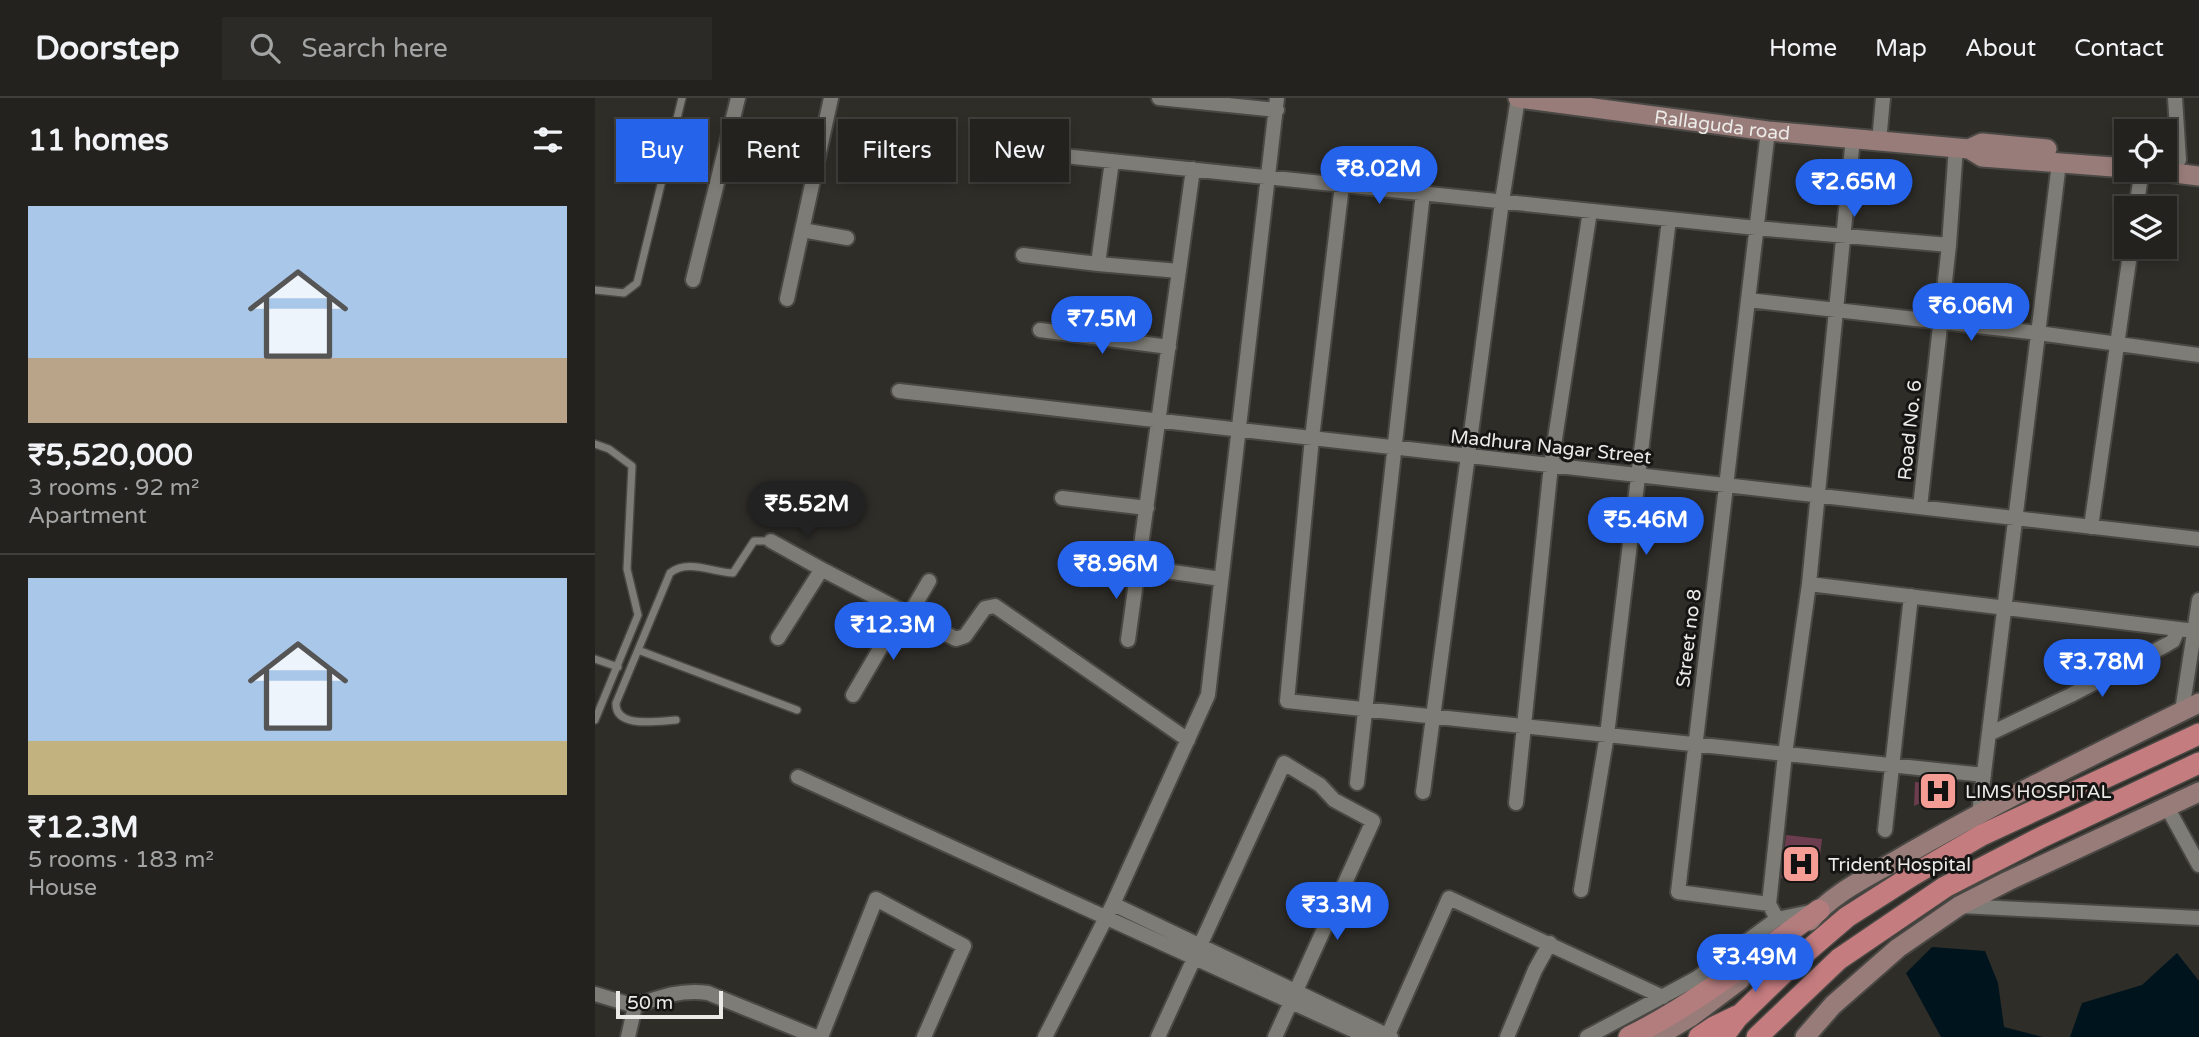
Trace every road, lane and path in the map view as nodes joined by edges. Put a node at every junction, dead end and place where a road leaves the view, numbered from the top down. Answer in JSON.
{"nodes":[{"id":1,"x":682,"y":98,"type":"edge"},
{"id":2,"x":738,"y":98,"type":"edge"},
{"id":3,"x":831,"y":98,"type":"edge"},
{"id":4,"x":1159,"y":98,"type":"edge"},
{"id":5,"x":1518,"y":98,"type":"edge"},
{"id":6,"x":1883,"y":98,"type":"edge"},
{"id":7,"x":2175,"y":98,"type":"edge"},
{"id":8,"x":1547,"y":100,"type":"edge"},
{"id":9,"x":1277,"y":104,"type":"edge"},
{"id":10,"x":2174,"y":119,"type":"edge"},
{"id":11,"x":1768,"y":131,"type":"junction"},
{"id":12,"x":1853,"y":138,"type":"junction"},
{"id":13,"x":1879,"y":142,"type":"junction"},
{"id":14,"x":1972,"y":149,"type":"junction"},
{"id":15,"x":2114,"y":155,"type":"edge"},
{"id":16,"x":1069,"y":157,"type":"edge"},
{"id":17,"x":1112,"y":161,"type":"junction"},
{"id":18,"x":2177,"y":161,"type":"edge"},
{"id":19,"x":2059,"y":163,"type":"junction"},
{"id":20,"x":2199,"y":163,"type":"edge"},
{"id":21,"x":2114,"y":167,"type":"edge"},
{"id":22,"x":1193,"y":169,"type":"junction"},
{"id":23,"x":2177,"y":173,"type":"edge"},
{"id":24,"x":2199,"y":176,"type":"edge"},
{"id":25,"x":1269,"y":177,"type":"junction"},
{"id":26,"x":1342,"y":185,"type":"junction"},
{"id":27,"x":1423,"y":193,"type":"junction"},
{"id":28,"x":1502,"y":201,"type":"junction"},
{"id":29,"x":1590,"y":211,"type":"junction"},
{"id":30,"x":1669,"y":219,"type":"junction"},
{"id":31,"x":1756,"y":228,"type":"junction"},
{"id":32,"x":802,"y":230,"type":"junction"},
{"id":33,"x":1842,"y":236,"type":"junction"},
{"id":34,"x":847,"y":238,"type":"dead end"},
{"id":35,"x":1949,"y":245,"type":"junction"},
{"id":36,"x":1023,"y":255,"type":"dead end"},
{"id":37,"x":2129,"y":259,"type":"edge"},
{"id":38,"x":1098,"y":264,"type":"junction"},
{"id":39,"x":1179,"y":271,"type":"junction"},
{"id":40,"x":693,"y":280,"type":"dead end"},
{"id":41,"x":595,"y":290,"type":"edge"},
{"id":42,"x":787,"y":299,"type":"dead end"},
{"id":43,"x":1748,"y":300,"type":"junction"},
{"id":44,"x":1836,"y":310,"type":"junction"},
{"id":45,"x":1940,"y":322,"type":"junction"},
{"id":46,"x":1040,"y":330,"type":"dead end"},
{"id":47,"x":2038,"y":333,"type":"junction"},
{"id":48,"x":2117,"y":344,"type":"junction"},
{"id":49,"x":1169,"y":347,"type":"junction"},
{"id":50,"x":2199,"y":355,"type":"edge"},
{"id":51,"x":899,"y":391,"type":"dead end"},
{"id":52,"x":1159,"y":421,"type":"junction"},
{"id":53,"x":1238,"y":430,"type":"junction"},
{"id":54,"x":1312,"y":438,"type":"junction"},
{"id":55,"x":595,"y":444,"type":"edge"},
{"id":56,"x":1396,"y":448,"type":"junction"},
{"id":57,"x":1468,"y":456,"type":"junction"},
{"id":58,"x":1551,"y":465,"type":"junction"},
{"id":59,"x":1638,"y":475,"type":"junction"},
{"id":60,"x":1726,"y":485,"type":"junction"},
{"id":61,"x":1818,"y":495,"type":"junction"},
{"id":62,"x":1062,"y":498,"type":"dead end"},
{"id":63,"x":1920,"y":507,"type":"junction"},
{"id":64,"x":1147,"y":508,"type":"junction"},
{"id":65,"x":2015,"y":518,"type":"junction"},
{"id":66,"x":2091,"y":527,"type":"junction"},
{"id":67,"x":2199,"y":539,"type":"edge"},
{"id":68,"x":771,"y":541,"type":"joint"},
{"id":69,"x":1138,"y":567,"type":"junction"},
{"id":70,"x":825,"y":571,"type":"junction"},
{"id":71,"x":1221,"y":579,"type":"junction"},
{"id":72,"x":929,"y":581,"type":"dead end"},
{"id":73,"x":1809,"y":584,"type":"junction"},
{"id":74,"x":1911,"y":596,"type":"junction"},
{"id":75,"x":2199,"y":600,"type":"edge"},
{"id":76,"x":2004,"y":607,"type":"junction"},
{"id":77,"x":905,"y":613,"type":"junction"},
{"id":78,"x":2178,"y":629,"type":"junction"},
{"id":79,"x":2195,"y":631,"type":"junction"},
{"id":80,"x":778,"y":638,"type":"dead end"},
{"id":81,"x":1128,"y":640,"type":"dead end"},
{"id":82,"x":638,"y":650,"type":"junction"},
{"id":83,"x":595,"y":659,"type":"edge"},
{"id":84,"x":618,"y":667,"type":"junction"},
{"id":85,"x":853,"y":695,"type":"dead end"},
{"id":86,"x":2191,"y":707,"type":"edge"},
{"id":87,"x":797,"y":710,"type":"dead end"},
{"id":88,"x":1367,"y":710,"type":"junction"},
{"id":89,"x":1433,"y":717,"type":"junction"},
{"id":90,"x":595,"y":720,"type":"edge"},
{"id":91,"x":676,"y":720,"type":"dead end"},
{"id":92,"x":1524,"y":727,"type":"junction"},
{"id":93,"x":1989,"y":734,"type":"junction"},
{"id":94,"x":2199,"y":734,"type":"edge"},
{"id":95,"x":1607,"y":735,"type":"junction"},
{"id":96,"x":1188,"y":740,"type":"junction"},
{"id":97,"x":1695,"y":745,"type":"junction"},
{"id":98,"x":1786,"y":754,"type":"junction"},
{"id":99,"x":2199,"y":763,"type":"edge"},
{"id":100,"x":1892,"y":765,"type":"junction"},
{"id":101,"x":1984,"y":775,"type":"junction"},
{"id":102,"x":798,"y":777,"type":"dead end"},
{"id":103,"x":1357,"y":783,"type":"dead end"},
{"id":104,"x":1423,"y":792,"type":"dead end"},
{"id":105,"x":2199,"y":792,"type":"edge"},
{"id":106,"x":1516,"y":803,"type":"dead end"},
{"id":107,"x":2167,"y":807,"type":"junction"},
{"id":108,"x":1979,"y":814,"type":"junction"},
{"id":109,"x":1885,"y":830,"type":"dead end"},
{"id":110,"x":2199,"y":865,"type":"edge"},
{"id":111,"x":1581,"y":890,"type":"dead end"},
{"id":112,"x":1769,"y":904,"type":"junction"},
{"id":113,"x":1959,"y":906,"type":"junction"},
{"id":114,"x":1110,"y":910,"type":"junction"},
{"id":115,"x":1819,"y":910,"type":"junction"},
{"id":116,"x":2199,"y":918,"type":"edge"},
{"id":117,"x":1777,"y":919,"type":"junction"},
{"id":118,"x":1550,"y":943,"type":"junction"},
{"id":119,"x":1197,"y":952,"type":"junction"},
{"id":120,"x":595,"y":993,"type":"edge"},
{"id":121,"x":1293,"y":997,"type":"junction"},
{"id":122,"x":1663,"y":997,"type":"junction"},
{"id":123,"x":635,"y":1006,"type":"junction"},
{"id":124,"x":1740,"y":1015,"type":"junction"},
{"id":125,"x":1389,"y":1036,"type":"edge"},
{"id":126,"x":628,"y":1037,"type":"edge"},
{"id":127,"x":819,"y":1037,"type":"edge"},
{"id":128,"x":924,"y":1037,"type":"edge"},
{"id":129,"x":1045,"y":1037,"type":"edge"},
{"id":130,"x":1158,"y":1037,"type":"edge"},
{"id":131,"x":1275,"y":1037,"type":"edge"},
{"id":132,"x":1369,"y":1037,"type":"edge"},
{"id":133,"x":1507,"y":1037,"type":"edge"},
{"id":134,"x":1587,"y":1037,"type":"edge"},
{"id":135,"x":1629,"y":1037,"type":"edge"},
{"id":136,"x":1657,"y":1037,"type":"edge"},
{"id":137,"x":1699,"y":1037,"type":"edge"},
{"id":138,"x":1723,"y":1037,"type":"edge"},
{"id":139,"x":1757,"y":1037,"type":"edge"},
{"id":140,"x":1805,"y":1037,"type":"edge"}],
"edges":[{"from":1,"to":41,"type":"lane"},
{"from":2,"to":40,"type":"street"},
{"from":3,"to":32,"type":"street"},
{"from":4,"to":9,"type":"street"},
{"from":5,"to":8,"type":"main road","name":"Rallaguda road"},
{"from":5,"to":28,"type":"street"},
{"from":6,"to":13,"type":"street"},
{"from":7,"to":10,"type":"street"},
{"from":8,"to":11,"type":"main road","name":"Rallaguda road"},
{"from":9,"to":25,"type":"street"},
{"from":11,"to":12,"type":"main road","name":"Rallaguda road"},
{"from":11,"to":31,"type":"street","name":"Street no 8"},
{"from":12,"to":13,"type":"main road","name":"Rallaguda road"},
{"from":12,"to":33,"type":"street"},
{"from":13,"to":14,"type":"main road","name":"Rallaguda road"},
{"from":14,"to":15,"type":"main road","name":"Rallaguda road"},
{"from":14,"to":19,"type":"main road","name":"Rallaguda road"},
{"from":14,"to":35,"type":"street","name":"Road No. 6"},
{"from":16,"to":17,"type":"street"},
{"from":17,"to":22,"type":"street"},
{"from":17,"to":38,"type":"street"},
{"from":18,"to":20,"type":"main road"},
{"from":19,"to":21,"type":"main road","name":"Rallaguda road"},
{"from":19,"to":47,"type":"street"},
{"from":22,"to":25,"type":"street"},
{"from":22,"to":39,"type":"street"},
{"from":23,"to":24,"type":"main road"},
{"from":25,"to":26,"type":"street"},
{"from":25,"to":53,"type":"street"},
{"from":26,"to":27,"type":"street"},
{"from":26,"to":54,"type":"street"},
{"from":27,"to":28,"type":"street"},
{"from":27,"to":56,"type":"street"},
{"from":28,"to":29,"type":"street"},
{"from":28,"to":57,"type":"street"},
{"from":29,"to":30,"type":"street"},
{"from":29,"to":58,"type":"street"},
{"from":30,"to":31,"type":"street"},
{"from":30,"to":59,"type":"street"},
{"from":31,"to":33,"type":"street"},
{"from":31,"to":43,"type":"street","name":"Street no 8"},
{"from":32,"to":34,"type":"street"},
{"from":32,"to":42,"type":"street"},
{"from":33,"to":35,"type":"street"},
{"from":33,"to":44,"type":"street"},
{"from":35,"to":45,"type":"street","name":"Road No. 6"},
{"from":36,"to":38,"type":"street"},
{"from":37,"to":48,"type":"street"},
{"from":38,"to":39,"type":"street"},
{"from":39,"to":49,"type":"street"},
{"from":43,"to":44,"type":"street"},
{"from":43,"to":60,"type":"street","name":"Street no 8"},
{"from":44,"to":45,"type":"street"},
{"from":44,"to":61,"type":"street"},
{"from":45,"to":47,"type":"street"},
{"from":45,"to":63,"type":"street","name":"Road No. 6"},
{"from":46,"to":49,"type":"street"},
{"from":47,"to":48,"type":"street"},
{"from":47,"to":65,"type":"street"},
{"from":48,"to":50,"type":"street"},
{"from":48,"to":66,"type":"street"},
{"from":49,"to":52,"type":"street"},
{"from":51,"to":52,"type":"street","name":"Madhura Nagar Street"},
{"from":52,"to":53,"type":"street","name":"Madhura Nagar Street"},
{"from":52,"to":64,"type":"street"},
{"from":53,"to":54,"type":"street","name":"Madhura Nagar Street"},
{"from":53,"to":71,"type":"street"},
{"from":54,"to":56,"type":"street","name":"Madhura Nagar Street"},
{"from":54,"to":88,"type":"street"},
{"from":55,"to":84,"type":"lane"},
{"from":56,"to":57,"type":"street","name":"Madhura Nagar Street"},
{"from":56,"to":88,"type":"street"},
{"from":57,"to":58,"type":"street","name":"Madhura Nagar Street"},
{"from":57,"to":89,"type":"street"},
{"from":58,"to":59,"type":"street","name":"Madhura Nagar Street"},
{"from":58,"to":92,"type":"street"},
{"from":59,"to":60,"type":"street","name":"Madhura Nagar Street"},
{"from":59,"to":95,"type":"street"},
{"from":60,"to":61,"type":"street","name":"Madhura Nagar Street"},
{"from":60,"to":97,"type":"street","name":"Street no 8"},
{"from":61,"to":63,"type":"street","name":"Madhura Nagar Street"},
{"from":61,"to":73,"type":"street"},
{"from":62,"to":64,"type":"street"},
{"from":63,"to":65,"type":"street","name":"Madhura Nagar Street"},
{"from":64,"to":69,"type":"street"},
{"from":65,"to":66,"type":"street","name":"Madhura Nagar Street"},
{"from":65,"to":76,"type":"street"},
{"from":66,"to":67,"type":"street","name":"Madhura Nagar Street"},
{"from":68,"to":70,"type":"street"},
{"from":68,"to":82,"type":"lane"},
{"from":69,"to":71,"type":"street"},
{"from":69,"to":81,"type":"street"},
{"from":70,"to":77,"type":"street"},
{"from":70,"to":80,"type":"street"},
{"from":71,"to":96,"type":"street"},
{"from":72,"to":77,"type":"street"},
{"from":73,"to":74,"type":"street"},
{"from":73,"to":98,"type":"street"},
{"from":74,"to":76,"type":"street"},
{"from":74,"to":100,"type":"street"},
{"from":75,"to":79,"type":"street"},
{"from":76,"to":78,"type":"street"},
{"from":76,"to":93,"type":"street"},
{"from":77,"to":85,"type":"street"},
{"from":77,"to":96,"type":"street"},
{"from":78,"to":79,"type":"street"},
{"from":78,"to":93,"type":"street"},
{"from":79,"to":86,"type":"street"},
{"from":82,"to":87,"type":"lane"},
{"from":82,"to":91,"type":"lane"},
{"from":83,"to":84,"type":"lane"},
{"from":84,"to":90,"type":"lane"},
{"from":86,"to":108,"type":"main road"},
{"from":88,"to":89,"type":"street"},
{"from":88,"to":103,"type":"street"},
{"from":89,"to":92,"type":"street"},
{"from":89,"to":104,"type":"street"},
{"from":92,"to":95,"type":"street"},
{"from":92,"to":106,"type":"street"},
{"from":93,"to":101,"type":"street"},
{"from":94,"to":124,"type":"highway"},
{"from":95,"to":97,"type":"street"},
{"from":95,"to":111,"type":"street"},
{"from":96,"to":114,"type":"street"},
{"from":97,"to":98,"type":"street"},
{"from":97,"to":112,"type":"street","name":"Street no 8"},
{"from":98,"to":100,"type":"street"},
{"from":98,"to":112,"type":"street"},
{"from":99,"to":139,"type":"highway"},
{"from":100,"to":101,"type":"street"},
{"from":100,"to":109,"type":"street"},
{"from":101,"to":108,"type":"street"},
{"from":102,"to":114,"type":"street"},
{"from":105,"to":107,"type":"main road"},
{"from":107,"to":110,"type":"street"},
{"from":107,"to":113,"type":"main road"},
{"from":108,"to":115,"type":"main road"},
{"from":112,"to":117,"type":"street"},
{"from":113,"to":116,"type":"street"},
{"from":113,"to":140,"type":"main road"},
{"from":114,"to":119,"type":"street"},
{"from":114,"to":129,"type":"street"},
{"from":115,"to":117,"type":"street"},
{"from":115,"to":135,"type":"main road"},
{"from":115,"to":136,"type":"main road"},
{"from":117,"to":122,"type":"street"},
{"from":118,"to":122,"type":"street"},
{"from":118,"to":125,"type":"street"},
{"from":118,"to":133,"type":"street"},
{"from":119,"to":121,"type":"street"},
{"from":119,"to":121,"type":"street"},
{"from":119,"to":130,"type":"street"},
{"from":120,"to":123,"type":"street"},
{"from":121,"to":125,"type":"street"},
{"from":121,"to":131,"type":"street"},
{"from":121,"to":132,"type":"street"},
{"from":122,"to":134,"type":"street"},
{"from":123,"to":126,"type":"street"},
{"from":123,"to":127,"type":"street"},
{"from":124,"to":137,"type":"highway"},
{"from":124,"to":138,"type":"highway"},
{"from":127,"to":128,"type":"street"}]}
